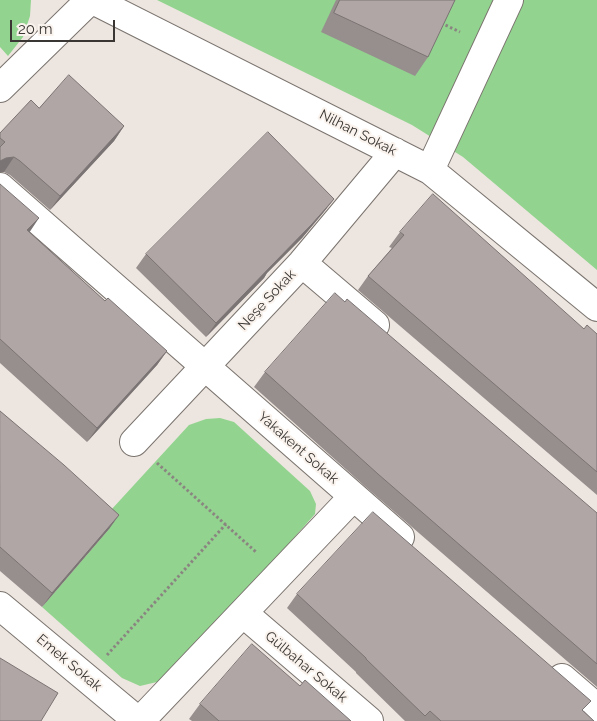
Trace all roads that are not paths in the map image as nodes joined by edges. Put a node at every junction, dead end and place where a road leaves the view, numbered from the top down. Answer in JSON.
{"nodes":[{"id":1,"x":91,"y":0,"type":"edge"},
{"id":2,"x":509,"y":0,"type":"edge"},
{"id":3,"x":0,"y":88,"type":"edge"},
{"id":4,"x":395,"y":152,"type":"junction"},
{"id":5,"x":430,"y":170,"type":"junction"},
{"id":6,"x":0,"y":187,"type":"edge"},
{"id":7,"x":302,"y":262,"type":"junction"},
{"id":8,"x":597,"y":307,"type":"edge"},
{"id":9,"x":393,"y":340,"type":"edge"},
{"id":10,"x":205,"y":366,"type":"junction"},
{"id":11,"x":134,"y":442,"type":"road end"},
{"id":12,"x":354,"y":497,"type":"junction"},
{"id":13,"x":420,"y":554,"type":"edge"},
{"id":14,"x":0,"y":606,"type":"edge"},
{"id":15,"x":243,"y":613,"type":"junction"},
{"id":16,"x":545,"y":663,"type":"edge"},
{"id":17,"x":597,"y":708,"type":"edge"},
{"id":18,"x":139,"y":721,"type":"edge"},
{"id":19,"x":369,"y":721,"type":"edge"}],
"edges":[{"from":1,"to":3,"type":"street"},
{"from":1,"to":4,"type":"street","name":"Nilhan Sokak"},
{"from":2,"to":5,"type":"street"},
{"from":4,"to":5,"type":"street","name":"Nilhan Sokak"},
{"from":4,"to":7,"type":"street","name":"Neşe Sokak"},
{"from":5,"to":8,"type":"street","name":"Nilhan Sokak"},
{"from":6,"to":10,"type":"street","name":"Yakakent Sokak"},
{"from":7,"to":9,"type":"street"},
{"from":7,"to":10,"type":"street","name":"Neşe Sokak"},
{"from":10,"to":11,"type":"street","name":"Neşe Sokak"},
{"from":10,"to":12,"type":"street","name":"Yakakent Sokak"},
{"from":12,"to":13,"type":"street","name":"Yakakent Sokak"},
{"from":12,"to":15,"type":"street"},
{"from":14,"to":18,"type":"street","name":"Emek Sokak"},
{"from":15,"to":18,"type":"street"},
{"from":15,"to":19,"type":"street","name":"Gülbahar Sokak"},
{"from":16,"to":17,"type":"street"}]}
